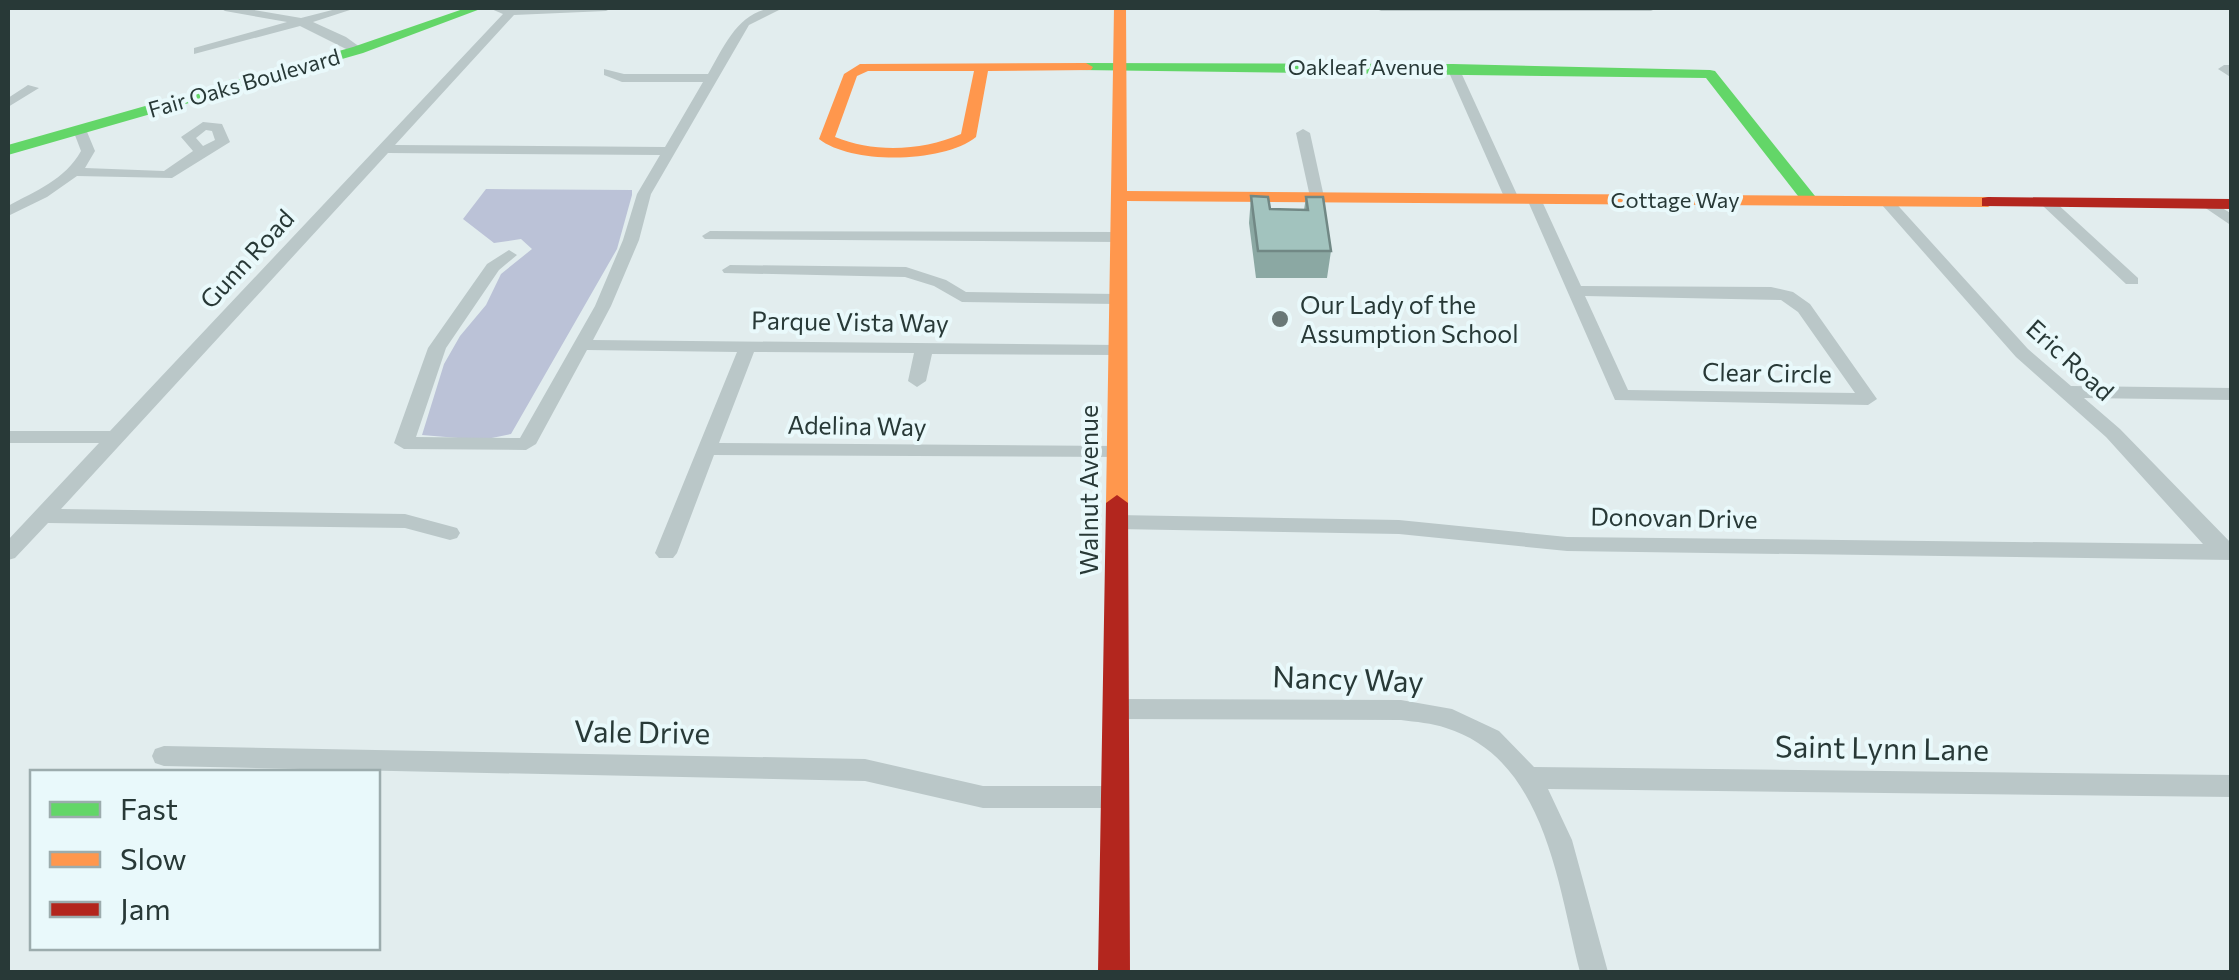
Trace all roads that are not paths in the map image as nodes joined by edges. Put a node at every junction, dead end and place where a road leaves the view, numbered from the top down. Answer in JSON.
{"nodes":[{"id":1,"x":225,"y":8,"type":"edge"},
{"id":2,"x":351,"y":8,"type":"edge"},
{"id":3,"x":476,"y":8,"type":"edge"},
{"id":4,"x":606,"y":8,"type":"edge"},
{"id":5,"x":777,"y":8,"type":"edge"},
{"id":6,"x":1120,"y":8,"type":"edge"},
{"id":7,"x":1381,"y":8,"type":"edge"},
{"id":8,"x":1650,"y":8,"type":"edge"},
{"id":9,"x":513,"y":10,"type":"edge"},
{"id":10,"x":303,"y":20,"type":"junction"},
{"id":11,"x":358,"y":50,"type":"junction"},
{"id":12,"x":198,"y":51,"type":"dead end"},
{"id":13,"x":1119,"y":67,"type":"junction"},
{"id":14,"x":982,"y":68,"type":"junction"},
{"id":15,"x":1453,"y":68,"type":"junction"},
{"id":16,"x":608,"y":72,"type":"dead end"},
{"id":17,"x":712,"y":78,"type":"junction"},
{"id":18,"x":33,"y":88,"type":"dead end"},
{"id":19,"x":8,"y":103,"type":"edge"},
{"id":20,"x":80,"y":130,"type":"junction"},
{"id":21,"x":1302,"y":133,"type":"dead end"},
{"id":22,"x":385,"y":149,"type":"junction"},
{"id":23,"x":8,"y":150,"type":"edge"},
{"id":24,"x":672,"y":151,"type":"junction"},
{"id":25,"x":200,"y":152,"type":"dead end"},
{"id":26,"x":73,"y":172,"type":"junction"},
{"id":27,"x":1118,"y":196,"type":"junction"},
{"id":28,"x":1317,"y":197,"type":"junction"},
{"id":29,"x":1523,"y":199,"type":"junction"},
{"id":30,"x":1811,"y":201,"type":"junction"},
{"id":31,"x":1887,"y":202,"type":"junction"},
{"id":32,"x":2048,"y":203,"type":"junction"},
{"id":33,"x":2220,"y":204,"type":"edge"},
{"id":34,"x":8,"y":212,"type":"edge"},
{"id":35,"x":2232,"y":222,"type":"edge"},
{"id":36,"x":710,"y":236,"type":"dead end"},
{"id":37,"x":1118,"y":237,"type":"junction"},
{"id":38,"x":509,"y":254,"type":"dead end"},
{"id":39,"x":730,"y":270,"type":"dead end"},
{"id":40,"x":2132,"y":281,"type":"dead end"},
{"id":41,"x":1574,"y":291,"type":"junction"},
{"id":42,"x":1118,"y":300,"type":"junction"},
{"id":43,"x":582,"y":344,"type":"junction"},
{"id":44,"x":748,"y":346,"type":"junction"},
{"id":45,"x":924,"y":348,"type":"junction"},
{"id":46,"x":1118,"y":350,"type":"junction"},
{"id":47,"x":917,"y":381,"type":"dead end"},
{"id":48,"x":2066,"y":392,"type":"junction"},
{"id":49,"x":2232,"y":394,"type":"edge"},
{"id":50,"x":8,"y":436,"type":"edge"},
{"id":51,"x":114,"y":438,"type":"junction"},
{"id":52,"x":706,"y":449,"type":"junction"},
{"id":53,"x":1117,"y":452,"type":"junction"},
{"id":54,"x":42,"y":516,"type":"junction"},
{"id":55,"x":1117,"y":522,"type":"junction"},
{"id":56,"x":450,"y":533,"type":"dead end"},
{"id":57,"x":666,"y":552,"type":"dead end"},
{"id":58,"x":2227,"y":552,"type":"edge"},
{"id":59,"x":8,"y":553,"type":"edge"},
{"id":60,"x":1116,"y":708,"type":"junction"},
{"id":61,"x":164,"y":756,"type":"dead end"},
{"id":62,"x":1532,"y":778,"type":"junction"},
{"id":63,"x":2232,"y":786,"type":"edge"},
{"id":64,"x":1115,"y":797,"type":"junction"},
{"id":65,"x":1114,"y":972,"type":"edge"},
{"id":66,"x":1594,"y":972,"type":"edge"}],
"edges":[{"from":1,"to":10,"type":"street"},
{"from":2,"to":10,"type":"street"},
{"from":3,"to":11,"type":"street","name":"Fair Oaks Boulevard"},
{"from":4,"to":9,"type":"street"},
{"from":5,"to":17,"type":"street"},
{"from":6,"to":13,"type":"street","name":"Walnut Avenue"},
{"from":7,"to":8,"type":"street"},
{"from":9,"to":22,"type":"street","name":"Gunn Road"},
{"from":10,"to":11,"type":"street"},
{"from":10,"to":12,"type":"street"},
{"from":11,"to":20,"type":"street","name":"Fair Oaks Boulevard"},
{"from":13,"to":14,"type":"street","name":"Oakleaf Avenue"},
{"from":13,"to":15,"type":"street","name":"Oakleaf Avenue"},
{"from":13,"to":27,"type":"street","name":"Walnut Avenue"},
{"from":14,"to":14,"type":"street","name":"Oakleaf Avenue"},
{"from":15,"to":29,"type":"street"},
{"from":15,"to":30,"type":"street","name":"Oakleaf Avenue"},
{"from":16,"to":17,"type":"street"},
{"from":17,"to":24,"type":"street"},
{"from":18,"to":19,"type":"street"},
{"from":20,"to":23,"type":"street","name":"Fair Oaks Boulevard"},
{"from":20,"to":26,"type":"street"},
{"from":21,"to":28,"type":"street"},
{"from":22,"to":24,"type":"street"},
{"from":22,"to":51,"type":"street","name":"Gunn Road"},
{"from":24,"to":43,"type":"street"},
{"from":25,"to":26,"type":"street"},
{"from":26,"to":34,"type":"street"},
{"from":27,"to":28,"type":"street","name":"Cottage Way"},
{"from":27,"to":37,"type":"street","name":"Walnut Avenue"},
{"from":28,"to":29,"type":"street","name":"Cottage Way"},
{"from":29,"to":30,"type":"street","name":"Cottage Way"},
{"from":29,"to":41,"type":"street"},
{"from":30,"to":31,"type":"street","name":"Cottage Way"},
{"from":31,"to":32,"type":"street","name":"Cottage Way"},
{"from":31,"to":48,"type":"street","name":"Eric Road"},
{"from":32,"to":33,"type":"street","name":"Cottage Way"},
{"from":32,"to":40,"type":"street"},
{"from":33,"to":35,"type":"street"},
{"from":36,"to":37,"type":"street"},
{"from":37,"to":42,"type":"street","name":"Walnut Avenue"},
{"from":38,"to":43,"type":"street"},
{"from":39,"to":42,"type":"street"},
{"from":41,"to":41,"type":"street","name":"Clear Circle"},
{"from":42,"to":46,"type":"street","name":"Walnut Avenue"},
{"from":43,"to":44,"type":"street","name":"Parque Vista Way"},
{"from":44,"to":45,"type":"street","name":"Parque Vista Way"},
{"from":44,"to":52,"type":"street"},
{"from":45,"to":46,"type":"street","name":"Parque Vista Way"},
{"from":45,"to":47,"type":"street"},
{"from":46,"to":53,"type":"street","name":"Walnut Avenue"},
{"from":48,"to":49,"type":"street"},
{"from":48,"to":58,"type":"street","name":"Eric Road"},
{"from":50,"to":51,"type":"street"},
{"from":51,"to":54,"type":"street","name":"Gunn Road"},
{"from":52,"to":53,"type":"street","name":"Adelina Way"},
{"from":52,"to":57,"type":"street"},
{"from":53,"to":55,"type":"street","name":"Walnut Avenue"},
{"from":54,"to":56,"type":"street"},
{"from":54,"to":59,"type":"street","name":"Gunn Road"},
{"from":55,"to":58,"type":"street","name":"Donovan Drive"},
{"from":55,"to":60,"type":"street","name":"Walnut Avenue"},
{"from":60,"to":62,"type":"street","name":"Nancy Way"},
{"from":60,"to":64,"type":"street","name":"Walnut Avenue"},
{"from":61,"to":64,"type":"street","name":"Vale Drive"},
{"from":62,"to":63,"type":"street","name":"Saint Lynn Lane"},
{"from":62,"to":66,"type":"street","name":"Nancy Way"},
{"from":64,"to":65,"type":"street","name":"Walnut Avenue"}]}
